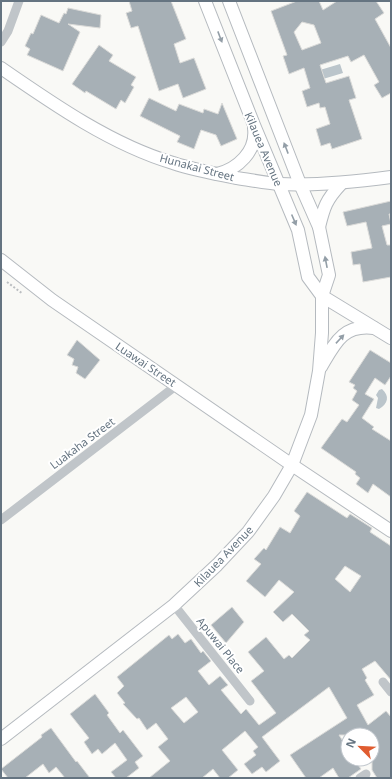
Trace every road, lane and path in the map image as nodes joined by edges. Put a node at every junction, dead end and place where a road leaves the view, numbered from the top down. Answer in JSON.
{"nodes":[{"id":1,"x":19,"y":1,"type":"edge"},
{"id":2,"x":205,"y":1,"type":"edge"},
{"id":3,"x":229,"y":1,"type":"edge"},
{"id":4,"x":1,"y":42,"type":"edge"},
{"id":5,"x":1,"y":68,"type":"edge"},
{"id":6,"x":254,"y":125,"type":"junction"},
{"id":7,"x":216,"y":175,"type":"junction"},
{"id":8,"x":391,"y":177,"type":"edge"},
{"id":9,"x":279,"y":184,"type":"junction"},
{"id":10,"x":300,"y":184,"type":"junction"},
{"id":11,"x":340,"y":184,"type":"junction"},
{"id":12,"x":320,"y":227,"type":"junction"},
{"id":13,"x":1,"y":260,"type":"edge"},
{"id":14,"x":7,"y":282,"type":"dead end"},
{"id":15,"x":322,"y":296,"type":"junction"},
{"id":16,"x":29,"y":297,"type":"dead end"},
{"id":17,"x":377,"y":329,"type":"junction"},
{"id":18,"x":391,"y":338,"type":"edge"},
{"id":19,"x":319,"y":371,"type":"junction"},
{"id":20,"x":177,"y":385,"type":"junction"},
{"id":21,"x":292,"y":465,"type":"junction"},
{"id":22,"x":1,"y":520,"type":"edge"},
{"id":23,"x":391,"y":531,"type":"edge"},
{"id":24,"x":174,"y":605,"type":"junction"},
{"id":25,"x":383,"y":682,"type":"dead end"},
{"id":26,"x":391,"y":692,"type":"edge"},
{"id":27,"x":250,"y":701,"type":"dead end"},
{"id":28,"x":1,"y":739,"type":"edge"}],
"edges":[{"from":1,"to":4,"type":"street"},
{"from":2,"to":6,"type":"street","name":"Kilauea Avenue","one_way":true},
{"from":10,"to":3,"type":"street","name":"Kilauea Avenue","one_way":true},
{"from":5,"to":7,"type":"street","name":"Hunakai Street"},
{"from":6,"to":7,"type":"street"},
{"from":6,"to":9,"type":"street","name":"Kilauea Avenue"},
{"from":7,"to":9,"type":"street","name":"Hunakai Street"},
{"from":8,"to":11,"type":"street","name":"Hunakai Street"},
{"from":9,"to":10,"type":"street","name":"Hunakai Street"},
{"from":9,"to":15,"type":"street","name":"Kilauea Avenue","one_way":true},
{"from":10,"to":11,"type":"street","name":"Hunakai Street"},
{"from":10,"to":12,"type":"street","name":"Kilauea Avenue"},
{"from":11,"to":12,"type":"street"},
{"from":15,"to":12,"type":"street","name":"Kilauea Avenue","one_way":true},
{"from":13,"to":20,"type":"street","name":"Luawai Street"},
{"from":14,"to":16,"type":"path"},
{"from":15,"to":17,"type":"street"},
{"from":15,"to":19,"type":"street","name":"Kilauea Avenue"},
{"from":17,"to":18,"type":"street"},
{"from":19,"to":17,"type":"street","one_way":true},
{"from":19,"to":21,"type":"street","name":"Kilauea Avenue"},
{"from":20,"to":21,"type":"street","name":"Luawai Street"},
{"from":20,"to":22,"type":"street","name":"Luakaha Street"},
{"from":21,"to":23,"type":"street","name":"Luawai Street"},
{"from":21,"to":24,"type":"street","name":"Kilauea Avenue"},
{"from":24,"to":27,"type":"street","name":"Apuwai Place"},
{"from":24,"to":28,"type":"street","name":"Kilauea Avenue"},
{"from":25,"to":26,"type":"street"}]}
